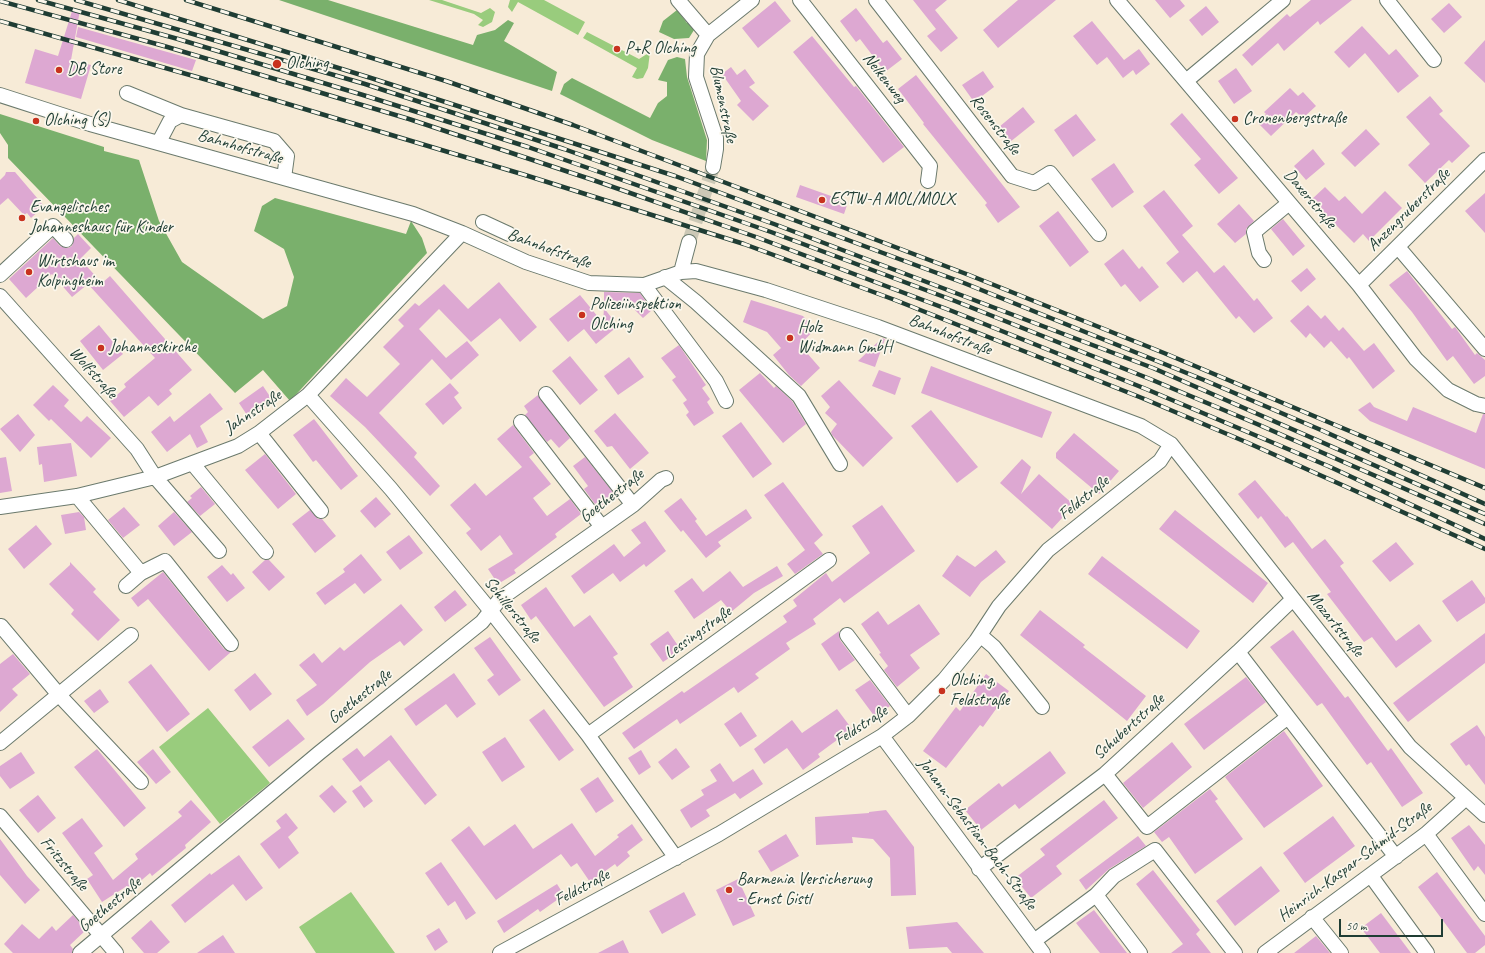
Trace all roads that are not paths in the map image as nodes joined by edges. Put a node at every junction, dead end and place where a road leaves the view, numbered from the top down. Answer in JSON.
{"nodes":[{"id":1,"x":678,"y":0,"type":"edge"},
{"id":2,"x":752,"y":0,"type":"edge"},
{"id":3,"x":800,"y":0,"type":"edge"},
{"id":4,"x":876,"y":0,"type":"edge"},
{"id":5,"x":1117,"y":0,"type":"edge"},
{"id":6,"x":1283,"y":0,"type":"edge"},
{"id":7,"x":1386,"y":0,"type":"edge"},
{"id":8,"x":708,"y":35,"type":"junction"},
{"id":9,"x":1434,"y":60,"type":"dead end"},
{"id":10,"x":1186,"y":81,"type":"junction"},
{"id":11,"x":127,"y":93,"type":"dead end"},
{"id":12,"x":0,"y":95,"type":"edge"},
{"id":13,"x":181,"y":115,"type":"junction"},
{"id":14,"x":159,"y":142,"type":"junction"},
{"id":15,"x":1485,"y":160,"type":"edge"},
{"id":16,"x":713,"y":167,"type":"tunnel mouth"},
{"id":17,"x":284,"y":178,"type":"junction"},
{"id":18,"x":928,"y":181,"type":"dead end"},
{"id":19,"x":1289,"y":203,"type":"junction"},
{"id":20,"x":483,"y":222,"type":"dead end"},
{"id":21,"x":462,"y":233,"type":"junction"},
{"id":22,"x":509,"y":234,"type":"dead end"},
{"id":23,"x":1099,"y":234,"type":"dead end"},
{"id":24,"x":66,"y":240,"type":"dead end"},
{"id":25,"x":689,"y":242,"type":"tunnel mouth"},
{"id":26,"x":1398,"y":247,"type":"junction"},
{"id":27,"x":1264,"y":260,"type":"dead end"},
{"id":28,"x":681,"y":272,"type":"junction"},
{"id":29,"x":0,"y":275,"type":"edge"},
{"id":30,"x":665,"y":277,"type":"junction"},
{"id":31,"x":644,"y":285,"type":"junction"},
{"id":32,"x":1359,"y":285,"type":"junction"},
{"id":33,"x":0,"y":296,"type":"edge"},
{"id":34,"x":1485,"y":349,"type":"edge"},
{"id":35,"x":546,"y":394,"type":"dead end"},
{"id":36,"x":308,"y":395,"type":"junction"},
{"id":37,"x":726,"y":401,"type":"dead end"},
{"id":38,"x":1485,"y":406,"type":"edge"},
{"id":39,"x":521,"y":422,"type":"dead end"},
{"id":40,"x":259,"y":433,"type":"junction"},
{"id":41,"x":1170,"y":444,"type":"junction"},
{"id":42,"x":193,"y":464,"type":"junction"},
{"id":43,"x":840,"y":464,"type":"dead end"},
{"id":44,"x":155,"y":477,"type":"junction"},
{"id":45,"x":666,"y":478,"type":"dead end"},
{"id":46,"x":77,"y":496,"type":"junction"},
{"id":47,"x":633,"y":504,"type":"junction"},
{"id":48,"x":0,"y":507,"type":"edge"},
{"id":49,"x":321,"y":511,"type":"dead end"},
{"id":50,"x":602,"y":528,"type":"junction"},
{"id":51,"x":219,"y":551,"type":"dead end"},
{"id":52,"x":266,"y":552,"type":"dead end"},
{"id":53,"x":828,"y":560,"type":"dead end"},
{"id":54,"x":141,"y":573,"type":"junction"},
{"id":55,"x":126,"y":586,"type":"dead end"},
{"id":56,"x":1292,"y":599,"type":"junction"},
{"id":57,"x":490,"y":610,"type":"junction"},
{"id":58,"x":0,"y":626,"type":"edge"},
{"id":59,"x":132,"y":635,"type":"dead end"},
{"id":60,"x":846,"y":635,"type":"dead end"},
{"id":61,"x":980,"y":635,"type":"junction"},
{"id":62,"x":231,"y":644,"type":"dead end"},
{"id":63,"x":1238,"y":652,"type":"junction"},
{"id":64,"x":59,"y":695,"type":"junction"},
{"id":65,"x":1042,"y":707,"type":"dead end"},
{"id":66,"x":908,"y":716,"type":"junction"},
{"id":67,"x":1288,"y":717,"type":"junction"},
{"id":68,"x":588,"y":735,"type":"junction"},
{"id":69,"x":882,"y":736,"type":"junction"},
{"id":70,"x":0,"y":743,"type":"edge"},
{"id":71,"x":1105,"y":774,"type":"junction"},
{"id":72,"x":141,"y":782,"type":"dead end"},
{"id":73,"x":1466,"y":798,"type":"junction"},
{"id":74,"x":1485,"y":815,"type":"edge"},
{"id":75,"x":0,"y":816,"type":"edge"},
{"id":76,"x":1426,"y":834,"type":"junction"},
{"id":77,"x":1396,"y":857,"type":"junction"},
{"id":78,"x":676,"y":858,"type":"junction"},
{"id":79,"x":979,"y":868,"type":"junction"},
{"id":80,"x":1371,"y":876,"type":"junction"},
{"id":81,"x":1096,"y":895,"type":"junction"},
{"id":82,"x":1485,"y":914,"type":"edge"},
{"id":83,"x":1312,"y":917,"type":"junction"},
{"id":84,"x":101,"y":936,"type":"junction"},
{"id":85,"x":1034,"y":941,"type":"junction"},
{"id":86,"x":80,"y":953,"type":"edge"},
{"id":87,"x":116,"y":953,"type":"edge"},
{"id":88,"x":500,"y":953,"type":"edge"},
{"id":89,"x":1043,"y":953,"type":"edge"},
{"id":90,"x":1140,"y":953,"type":"edge"},
{"id":91,"x":1235,"y":953,"type":"edge"},
{"id":92,"x":1265,"y":953,"type":"edge"},
{"id":93,"x":1341,"y":953,"type":"edge"},
{"id":94,"x":1427,"y":953,"type":"edge"}],
"edges":[{"from":1,"to":8,"type":"street"},
{"from":2,"to":8,"type":"street","name":"Blumenstraße"},
{"from":3,"to":18,"type":"street","name":"Nelkenweg"},
{"from":4,"to":23,"type":"street","name":"Rosenstraße"},
{"from":5,"to":10,"type":"street","name":"Daxerstraße"},
{"from":6,"to":10,"type":"street"},
{"from":7,"to":9,"type":"street"},
{"from":8,"to":16,"type":"street","name":"Blumenstraße"},
{"from":10,"to":19,"type":"street","name":"Daxerstraße"},
{"from":11,"to":13,"type":"street"},
{"from":12,"to":14,"type":"street","name":"Bahnhofstraße"},
{"from":13,"to":14,"type":"street"},
{"from":13,"to":17,"type":"street"},
{"from":14,"to":17,"type":"street","name":"Bahnhofstraße"},
{"from":15,"to":26,"type":"street","name":"Anzengruberstraße"},
{"from":17,"to":21,"type":"street","name":"Bahnhofstraße"},
{"from":19,"to":27,"type":"street"},
{"from":19,"to":32,"type":"street","name":"Daxerstraße"},
{"from":20,"to":22,"type":"street"},
{"from":21,"to":31,"type":"street","name":"Bahnhofstraße"},
{"from":21,"to":36,"type":"street","name":"Jahnstraße"},
{"from":24,"to":29,"type":"street"},
{"from":25,"to":28,"type":"street"},
{"from":26,"to":32,"type":"street","name":"Anzengruberstraße"},
{"from":26,"to":34,"type":"street"},
{"from":28,"to":30,"type":"street","name":"Bahnhofstraße"},
{"from":28,"to":41,"type":"street","name":"Bahnhofstraße"},
{"from":30,"to":31,"type":"street","name":"Bahnhofstraße"},
{"from":30,"to":43,"type":"street"},
{"from":31,"to":37,"type":"street"},
{"from":32,"to":38,"type":"street","name":"Daxerstraße"},
{"from":33,"to":44,"type":"street","name":"Wolfstraße"},
{"from":35,"to":47,"type":"street"},
{"from":36,"to":40,"type":"street","name":"Jahnstraße"},
{"from":36,"to":57,"type":"street","name":"Schillerstraße"},
{"from":39,"to":50,"type":"street"},
{"from":40,"to":42,"type":"street","name":"Jahnstraße"},
{"from":40,"to":49,"type":"street"},
{"from":41,"to":56,"type":"street","name":"Mozartstraße"},
{"from":41,"to":61,"type":"street","name":"Feldstraße"},
{"from":42,"to":44,"type":"street","name":"Jahnstraße"},
{"from":42,"to":52,"type":"street"},
{"from":44,"to":46,"type":"street","name":"Jahnstraße"},
{"from":44,"to":51,"type":"street","name":"Wolfstraße"},
{"from":45,"to":47,"type":"street","name":"Goethestraße"},
{"from":46,"to":48,"type":"street","name":"Jahnstraße"},
{"from":46,"to":54,"type":"street"},
{"from":47,"to":50,"type":"street","name":"Goethestraße"},
{"from":50,"to":57,"type":"street","name":"Goethestraße"},
{"from":53,"to":68,"type":"street","name":"Lessingstraße"},
{"from":54,"to":55,"type":"street"},
{"from":54,"to":62,"type":"street"},
{"from":56,"to":63,"type":"street","name":"Schubertstraße"},
{"from":56,"to":73,"type":"street","name":"Mozartstraße"},
{"from":57,"to":68,"type":"street","name":"Schillerstraße"},
{"from":57,"to":84,"type":"street","name":"Goethestraße"},
{"from":58,"to":64,"type":"street"},
{"from":59,"to":64,"type":"street"},
{"from":60,"to":66,"type":"street"},
{"from":61,"to":65,"type":"street"},
{"from":61,"to":66,"type":"street","name":"Feldstraße"},
{"from":63,"to":67,"type":"street"},
{"from":63,"to":71,"type":"street","name":"Schubertstraße"},
{"from":64,"to":70,"type":"street"},
{"from":64,"to":72,"type":"street"},
{"from":66,"to":69,"type":"street","name":"Feldstraße"},
{"from":67,"to":71,"type":"street"},
{"from":67,"to":77,"type":"street"},
{"from":68,"to":78,"type":"street","name":"Schillerstraße"},
{"from":69,"to":78,"type":"street","name":"Feldstraße"},
{"from":69,"to":79,"type":"street","name":"Johann-Sebastian-Bach-Straße"},
{"from":71,"to":79,"type":"street","name":"Schubertstraße"},
{"from":73,"to":74,"type":"street","name":"Mozartstraße"},
{"from":73,"to":76,"type":"street","name":"Heinrich-Kaspar-Schmid-Straße"},
{"from":75,"to":84,"type":"street","name":"Fritzstraße"},
{"from":76,"to":77,"type":"street","name":"Heinrich-Kaspar-Schmid-Straße"},
{"from":76,"to":82,"type":"street"},
{"from":77,"to":80,"type":"street","name":"Heinrich-Kaspar-Schmid-Straße"},
{"from":78,"to":88,"type":"street","name":"Feldstraße"},
{"from":79,"to":85,"type":"street","name":"Johann-Sebastian-Bach-Straße"},
{"from":80,"to":83,"type":"street","name":"Heinrich-Kaspar-Schmid-Straße"},
{"from":80,"to":94,"type":"street"},
{"from":81,"to":85,"type":"street"},
{"from":81,"to":90,"type":"street"},
{"from":81,"to":91,"type":"street"},
{"from":83,"to":92,"type":"street","name":"Heinrich-Kaspar-Schmid-Straße"},
{"from":83,"to":93,"type":"street"},
{"from":84,"to":86,"type":"street","name":"Goethestraße"},
{"from":84,"to":87,"type":"street","name":"Fritzstraße"},
{"from":85,"to":89,"type":"street","name":"Johann-Sebastian-Bach-Straße"}]}
